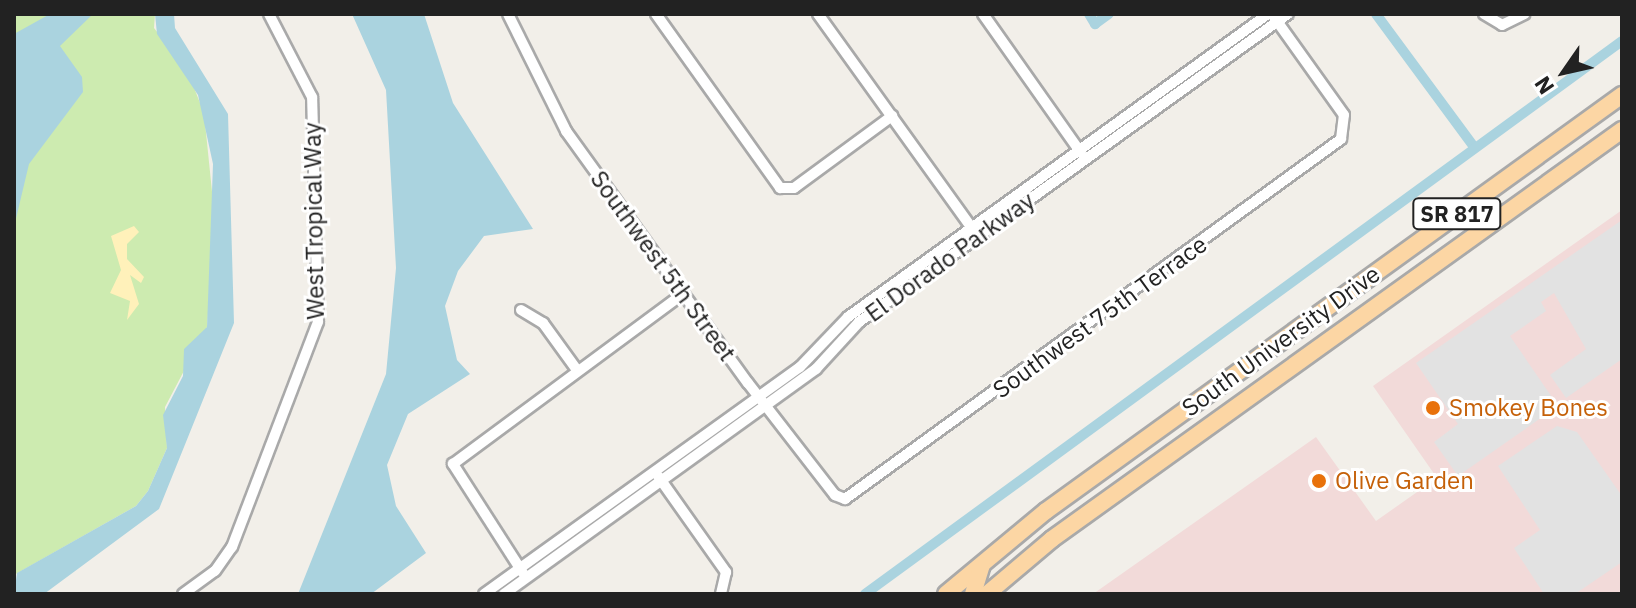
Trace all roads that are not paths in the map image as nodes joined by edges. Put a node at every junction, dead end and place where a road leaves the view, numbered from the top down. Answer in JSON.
{"nodes":[{"id":1,"x":269,"y":14,"type":"edge"},
{"id":2,"x":508,"y":14,"type":"edge"},
{"id":3,"x":656,"y":14,"type":"edge"},
{"id":4,"x":818,"y":14,"type":"edge"},
{"id":5,"x":983,"y":14,"type":"edge"},
{"id":6,"x":1288,"y":14,"type":"edge"},
{"id":7,"x":1484,"y":14,"type":"edge"},
{"id":8,"x":1525,"y":14,"type":"edge"},
{"id":9,"x":1272,"y":17,"type":"edge"},
{"id":10,"x":1622,"y":95,"type":"edge"},
{"id":11,"x":892,"y":116,"type":"junction"},
{"id":12,"x":1622,"y":130,"type":"edge"},
{"id":13,"x":1079,"y":149,"type":"junction"},
{"id":14,"x":1086,"y":159,"type":"junction"},
{"id":15,"x":971,"y":227,"type":"junction"},
{"id":16,"x":978,"y":237,"type":"junction"},
{"id":17,"x":684,"y":293,"type":"junction"},
{"id":18,"x":521,"y":310,"type":"dead end"},
{"id":19,"x":577,"y":370,"type":"junction"},
{"id":20,"x":757,"y":395,"type":"junction"},
{"id":21,"x":766,"y":406,"type":"junction"},
{"id":22,"x":658,"y":476,"type":"junction"},
{"id":23,"x":845,"y":499,"type":"joint"},
{"id":24,"x":983,"y":563,"type":"junction"},
{"id":25,"x":523,"y":573,"type":"junction"},
{"id":26,"x":183,"y":594,"type":"edge"},
{"id":27,"x":484,"y":594,"type":"edge"},
{"id":28,"x":504,"y":594,"type":"edge"},
{"id":29,"x":721,"y":594,"type":"edge"},
{"id":30,"x":946,"y":594,"type":"edge"},
{"id":31,"x":973,"y":594,"type":"edge"},
{"id":32,"x":987,"y":594,"type":"edge"}],
"edges":[{"from":1,"to":26,"type":"street","name":"West Tropical Way"},
{"from":2,"to":17,"type":"street","name":"Southwest 5th Street"},
{"from":3,"to":11,"type":"street"},
{"from":4,"to":11,"type":"street"},
{"from":5,"to":13,"type":"street"},
{"from":6,"to":9,"type":"street","name":"El Dorado Parkway"},
{"from":7,"to":8,"type":"street"},
{"from":9,"to":13,"type":"street","name":"El Dorado Parkway"},
{"from":9,"to":14,"type":"street","name":"El Dorado Parkway"},
{"from":9,"to":23,"type":"street","name":"Southwest 75th Terrace"},
{"from":10,"to":24,"type":"main road","name":"South University Drive","number":"SR 817"},
{"from":11,"to":15,"type":"street"},
{"from":12,"to":32,"type":"main road","name":"South University Drive","number":"SR 817"},
{"from":13,"to":14,"type":"street"},
{"from":13,"to":15,"type":"street","name":"El Dorado Parkway"},
{"from":14,"to":16,"type":"street","name":"El Dorado Parkway"},
{"from":15,"to":16,"type":"street"},
{"from":15,"to":20,"type":"street","name":"El Dorado Parkway"},
{"from":16,"to":21,"type":"street","name":"El Dorado Parkway"},
{"from":17,"to":19,"type":"street"},
{"from":17,"to":20,"type":"street","name":"Southwest 5th Street"},
{"from":18,"to":19,"type":"street"},
{"from":19,"to":25,"type":"street"},
{"from":20,"to":21,"type":"street","name":"Southwest 5th Street"},
{"from":20,"to":22,"type":"street","name":"El Dorado Parkway"},
{"from":21,"to":22,"type":"street","name":"El Dorado Parkway"},
{"from":21,"to":23,"type":"street","name":"Southwest 5th Street"},
{"from":22,"to":25,"type":"street","name":"El Dorado Parkway"},
{"from":22,"to":29,"type":"street"},
{"from":24,"to":30,"type":"main road","name":"South University Drive","number":"SR 817"},
{"from":24,"to":31,"type":"main road"},
{"from":25,"to":27,"type":"street","name":"El Dorado Parkway"},
{"from":25,"to":28,"type":"street","name":"El Dorado Parkway"}]}
